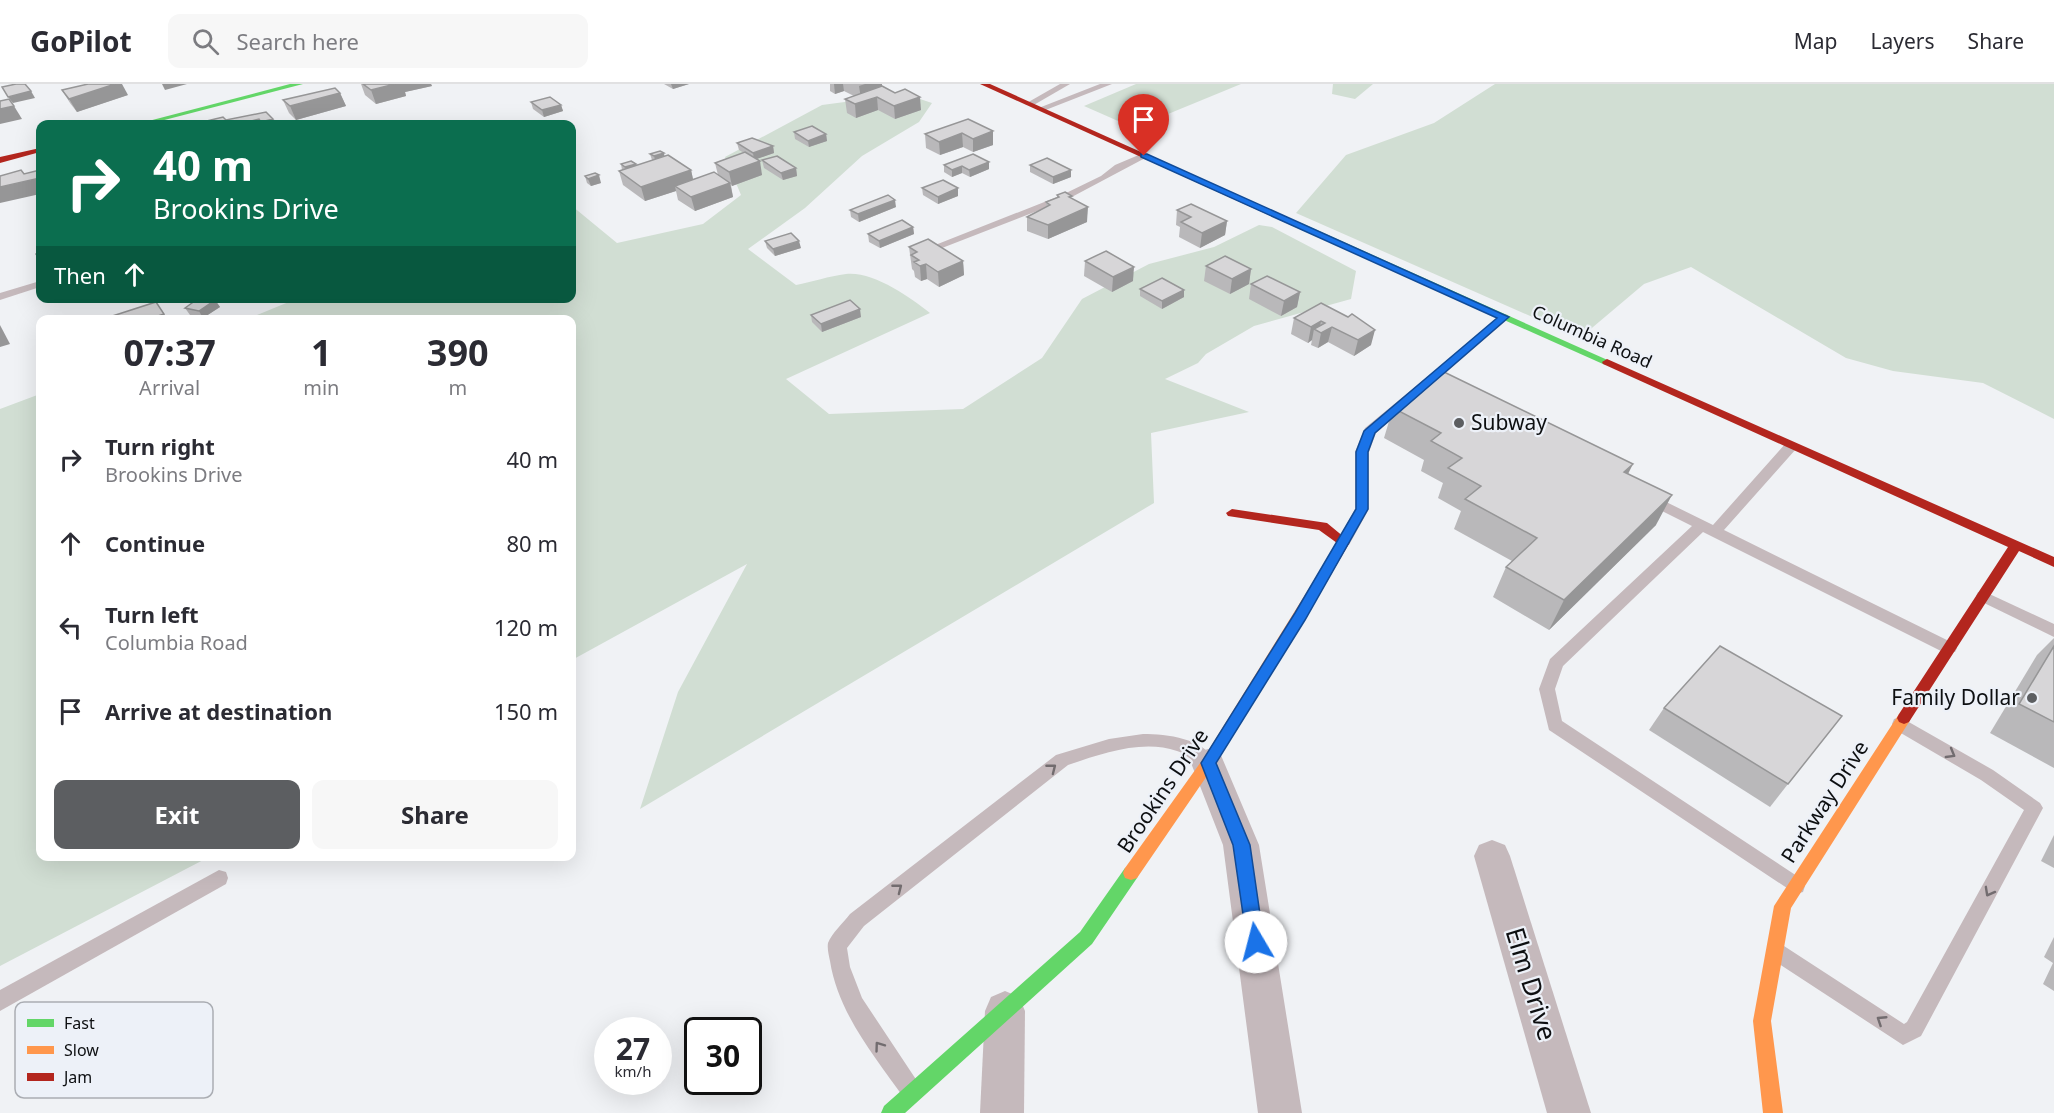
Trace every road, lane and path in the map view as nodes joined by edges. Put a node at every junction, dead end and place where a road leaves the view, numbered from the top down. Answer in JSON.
{"nodes":[{"id":1,"x":300,"y":84,"type":"edge"},
{"id":2,"x":984,"y":84,"type":"edge"},
{"id":3,"x":1066,"y":84,"type":"edge"},
{"id":4,"x":1108,"y":84,"type":"edge"},
{"id":5,"x":1035,"y":107,"type":"junction"},
{"id":6,"x":157,"y":120,"type":"edge"},
{"id":7,"x":36,"y":151,"type":"edge"},
{"id":8,"x":1144,"y":156,"type":"junction"},
{"id":9,"x":0,"y":160,"type":"edge"},
{"id":10,"x":918,"y":254,"type":"edge"},
{"id":11,"x":36,"y":285,"type":"edge"},
{"id":12,"x":0,"y":297,"type":"edge"},
{"id":13,"x":1504,"y":317,"type":"junction"},
{"id":14,"x":1791,"y":446,"type":"junction"},
{"id":15,"x":1637,"y":493,"type":"edge"},
{"id":16,"x":1232,"y":513,"type":"dead end"},
{"id":17,"x":1707,"y":530,"type":"junction"},
{"id":18,"x":1344,"y":542,"type":"junction"},
{"id":19,"x":2016,"y":545,"type":"junction"},
{"id":20,"x":2054,"y":562,"type":"edge"},
{"id":21,"x":1983,"y":596,"type":"junction"},
{"id":22,"x":2054,"y":631,"type":"edge"},
{"id":23,"x":1949,"y":648,"type":"junction"},
{"id":24,"x":1900,"y":724,"type":"junction"},
{"id":25,"x":1208,"y":763,"type":"junction"},
{"id":26,"x":1492,"y":856,"type":"dead end"},
{"id":27,"x":219,"y":878,"type":"dead end"},
{"id":28,"x":1796,"y":886,"type":"junction"},
{"id":29,"x":1775,"y":950,"type":"junction"},
{"id":30,"x":0,"y":1001,"type":"edge"},
{"id":31,"x":1005,"y":1011,"type":"junction"},
{"id":32,"x":914,"y":1093,"type":"junction"},
{"id":33,"x":891,"y":1113,"type":"edge"},
{"id":34,"x":1002,"y":1113,"type":"edge"},
{"id":35,"x":1280,"y":1113,"type":"edge"},
{"id":36,"x":1569,"y":1113,"type":"edge"},
{"id":37,"x":1773,"y":1113,"type":"edge"}],
"edges":[{"from":1,"to":6,"type":"street"},
{"from":2,"to":5,"type":"street","name":"Columbia Road"},
{"from":3,"to":5,"type":"lane"},
{"from":4,"to":5,"type":"lane"},
{"from":5,"to":8,"type":"street","name":"Columbia Road"},
{"from":7,"to":9,"type":"street"},
{"from":8,"to":10,"type":"lane"},
{"from":8,"to":13,"type":"street","name":"Columbia Road"},
{"from":11,"to":12,"type":"lane"},
{"from":13,"to":14,"type":"street","name":"Columbia Road"},
{"from":13,"to":18,"type":"lane"},
{"from":14,"to":17,"type":"lane"},
{"from":14,"to":19,"type":"street","name":"Columbia Road"},
{"from":15,"to":17,"type":"lane"},
{"from":16,"to":18,"type":"street"},
{"from":17,"to":23,"type":"lane"},
{"from":17,"to":28,"type":"lane"},
{"from":18,"to":25,"type":"street","name":"Brookins Drive"},
{"from":19,"to":20,"type":"street","name":"Columbia Road"},
{"from":19,"to":21,"type":"street","name":"Parkway Drive"},
{"from":21,"to":22,"type":"lane"},
{"from":21,"to":23,"type":"street","name":"Parkway Drive"},
{"from":23,"to":24,"type":"street","name":"Parkway Drive"},
{"from":24,"to":28,"type":"street","name":"Parkway Drive"},
{"from":24,"to":29,"type":"lane","one_way":true},
{"from":25,"to":31,"type":"street","name":"Brookins Drive"},
{"from":32,"to":25,"type":"lane","one_way":true},
{"from":25,"to":35,"type":"street"},
{"from":26,"to":36,"type":"street","name":"Elm Drive"},
{"from":27,"to":30,"type":"lane"},
{"from":28,"to":29,"type":"street","name":"Parkway Drive"},
{"from":29,"to":37,"type":"street","name":"Parkway Drive"},
{"from":31,"to":32,"type":"street","name":"Brookins Drive"},
{"from":31,"to":34,"type":"street"},
{"from":32,"to":33,"type":"street","name":"Brookins Drive"}]}
